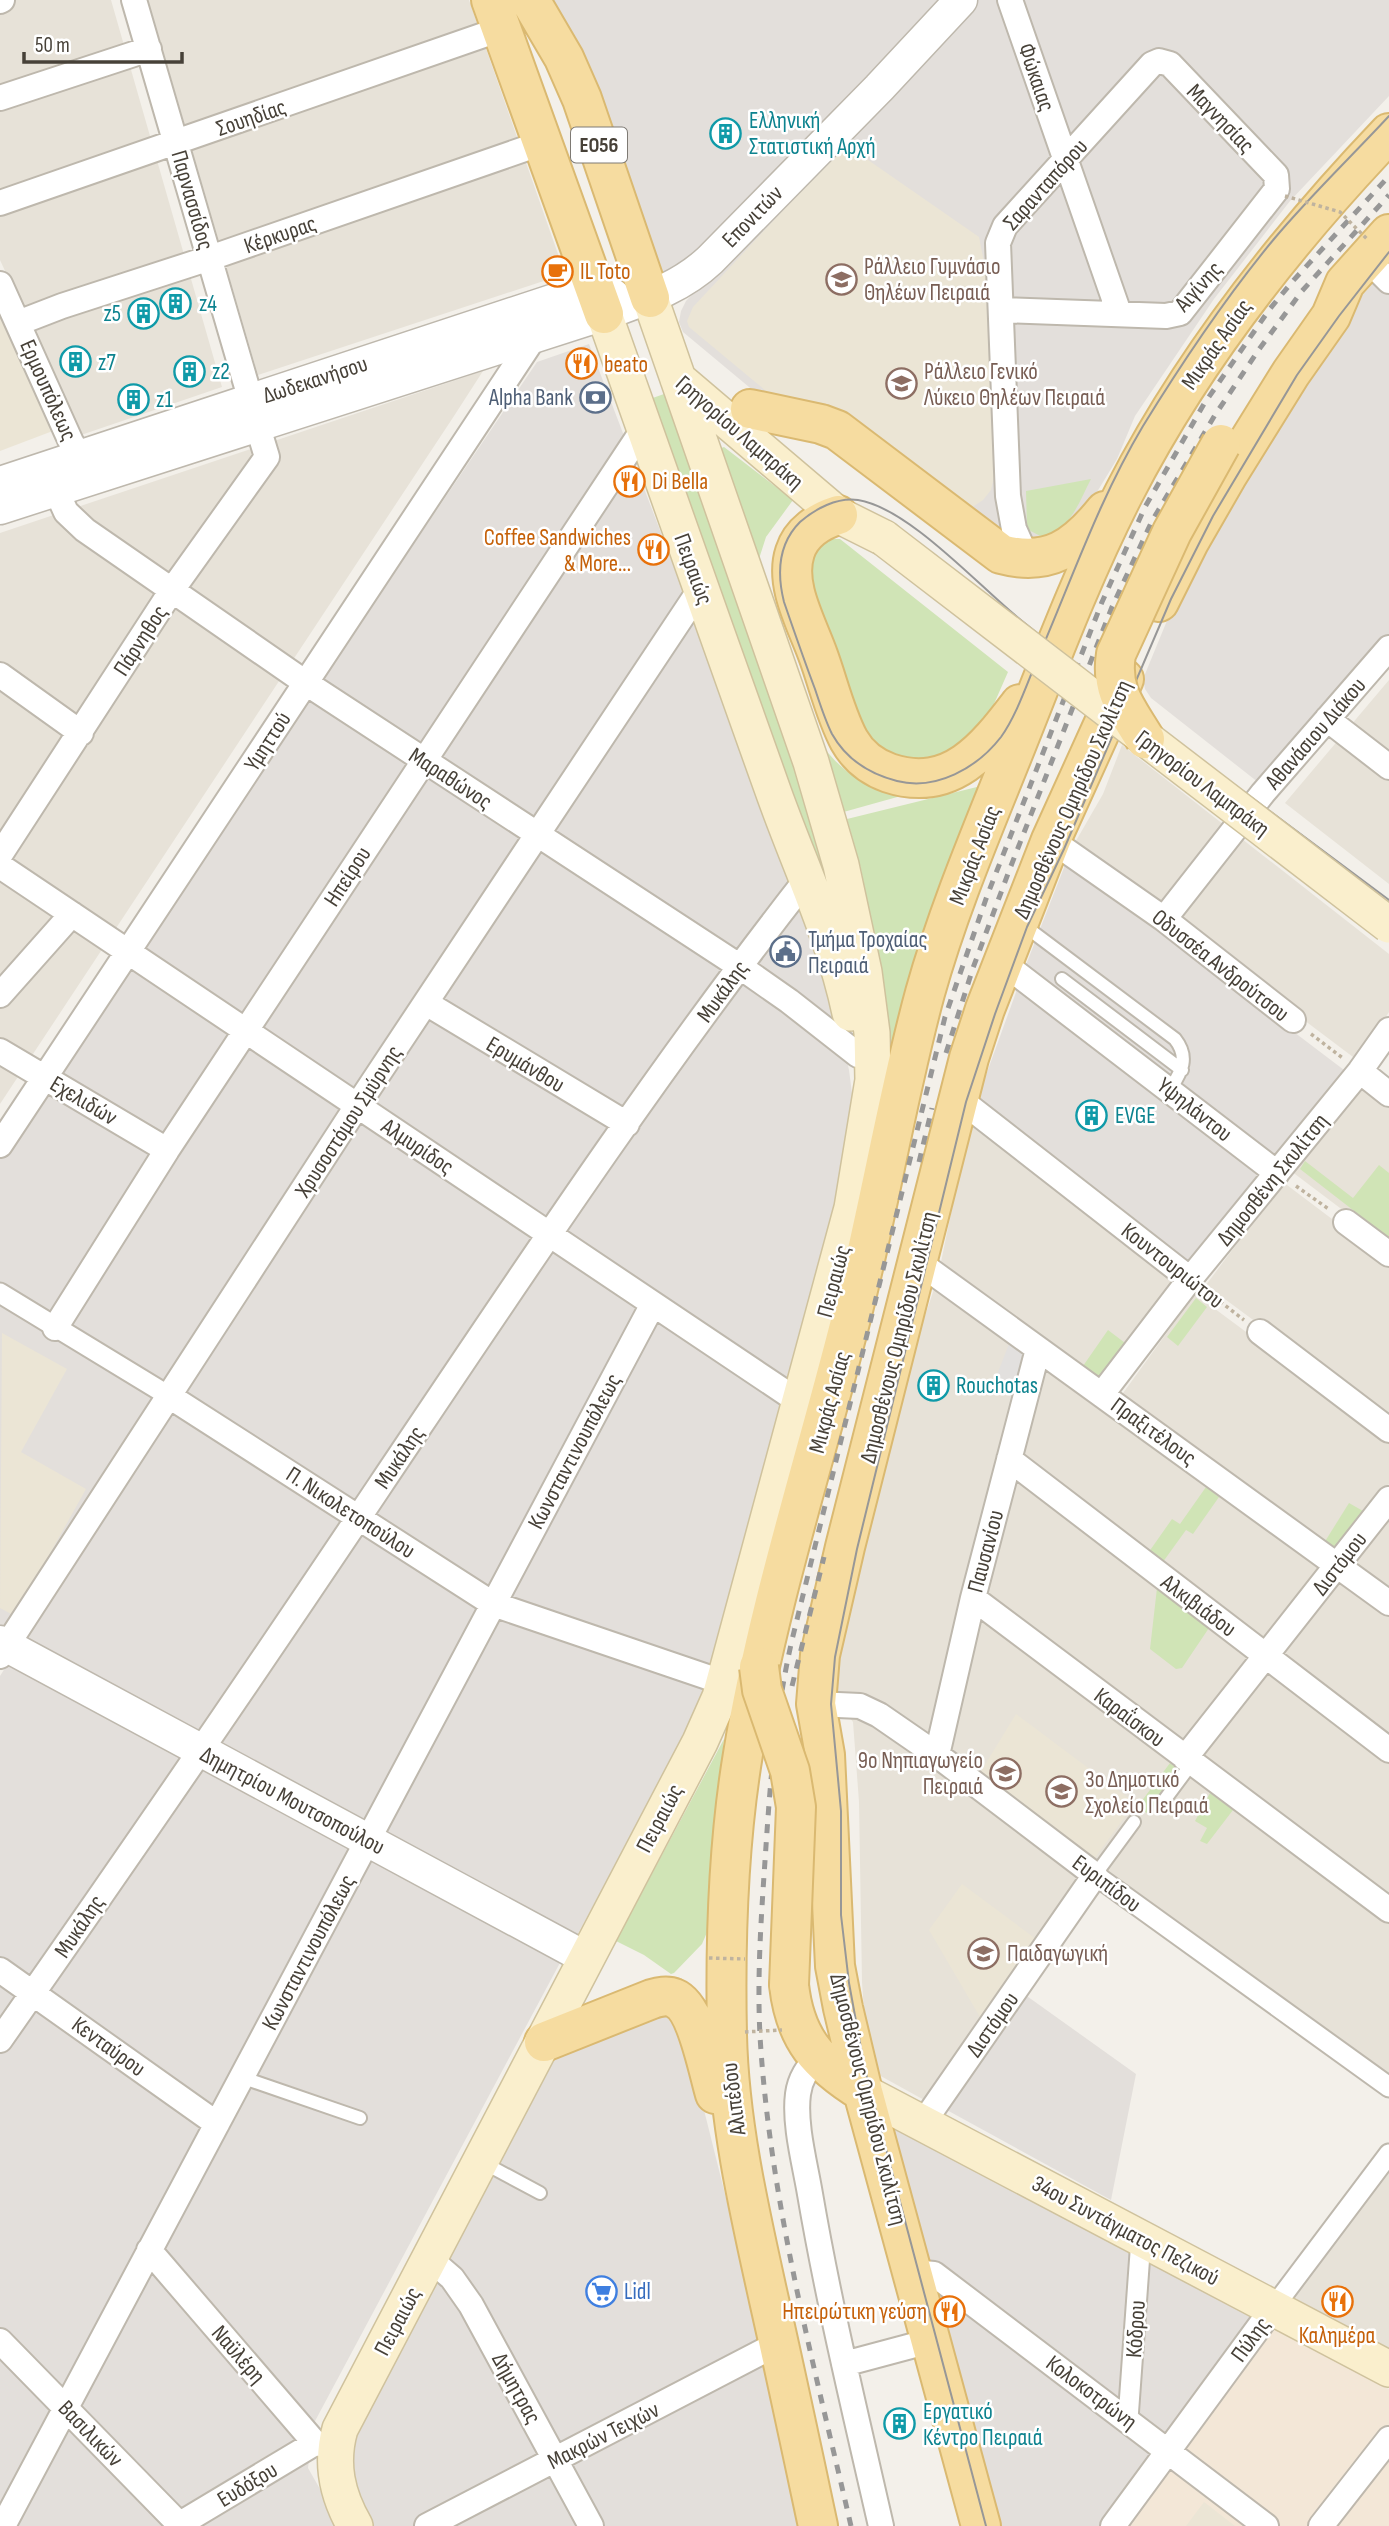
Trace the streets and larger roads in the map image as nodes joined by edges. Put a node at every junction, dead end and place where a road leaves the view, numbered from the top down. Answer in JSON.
{"nodes":[{"id":1,"x":134,"y":0,"type":"edge"},
{"id":2,"x":530,"y":0,"type":"edge"},
{"id":3,"x":961,"y":0,"type":"edge"},
{"id":4,"x":1010,"y":0,"type":"edge"},
{"id":5,"x":496,"y":14,"type":"edge"},
{"id":6,"x":149,"y":49,"type":"junction"},
{"id":7,"x":1152,"y":64,"type":"joint"},
{"id":8,"x":0,"y":98,"type":"edge"},
{"id":9,"x":1389,"y":133,"type":"edge"},
{"id":10,"x":176,"y":143,"type":"junction"},
{"id":11,"x":542,"y":143,"type":"junction"},
{"id":12,"x":1065,"y":162,"type":"junction"},
{"id":13,"x":1281,"y":192,"type":"joint"},
{"id":14,"x":0,"y":203,"type":"edge"},
{"id":15,"x":210,"y":258,"type":"junction"},
{"id":16,"x":1371,"y":259,"type":"edge"},
{"id":17,"x":0,"y":284,"type":"edge"},
{"id":18,"x":618,"y":301,"type":"junction"},
{"id":19,"x":1001,"y":310,"type":"junction"},
{"id":20,"x":1119,"y":313,"type":"junction"},
{"id":21,"x":18,"y":323,"type":"junction"},
{"id":22,"x":535,"y":336,"type":"junction"},
{"id":23,"x":663,"y":336,"type":"junction"},
{"id":24,"x":677,"y":378,"type":"junction"},
{"id":25,"x":750,"y":409,"type":"junction"},
{"id":26,"x":254,"y":412,"type":"junction"},
{"id":27,"x":644,"y":428,"type":"junction"},
{"id":28,"x":80,"y":457,"type":"junction"},
{"id":29,"x":1134,"y":473,"type":"junction"},
{"id":30,"x":0,"y":483,"type":"edge"},
{"id":31,"x":56,"y":490,"type":"junction"},
{"id":32,"x":1008,"y":496,"type":"junction"},
{"id":33,"x":0,"y":508,"type":"edge"},
{"id":34,"x":838,"y":515,"type":"junction"},
{"id":35,"x":967,"y":530,"type":"junction"},
{"id":36,"x":884,"y":538,"type":"junction"},
{"id":37,"x":1027,"y":558,"type":"junction"},
{"id":38,"x":701,"y":588,"type":"junction"},
{"id":39,"x":172,"y":590,"type":"junction"},
{"id":40,"x":1389,"y":648,"type":"edge"},
{"id":41,"x":1047,"y":669,"type":"junction"},
{"id":42,"x":0,"y":675,"type":"edge"},
{"id":43,"x":306,"y":683,"type":"junction"},
{"id":44,"x":1327,"y":719,"type":"junction"},
{"id":45,"x":81,"y":733,"type":"junction"},
{"id":46,"x":1145,"y":738,"type":"junction"},
{"id":47,"x":424,"y":759,"type":"junction"},
{"id":48,"x":1389,"y":767,"type":"edge"},
{"id":49,"x":538,"y":835,"type":"junction"},
{"id":50,"x":1051,"y":840,"type":"junction"},
{"id":51,"x":0,"y":855,"type":"edge"},
{"id":52,"x":0,"y":866,"type":"edge"},
{"id":53,"x":806,"y":880,"type":"junction"},
{"id":54,"x":72,"y":914,"type":"junction"},
{"id":55,"x":1164,"y":919,"type":"junction"},
{"id":56,"x":1389,"y":925,"type":"edge"},
{"id":57,"x":128,"y":952,"type":"junction"},
{"id":58,"x":1003,"y":962,"type":"junction"},
{"id":59,"x":739,"y":966,"type":"junction"},
{"id":60,"x":0,"y":995,"type":"edge"},
{"id":61,"x":426,"y":1003,"type":"junction"},
{"id":62,"x":1293,"y":1020,"type":"road end"},
{"id":63,"x":1389,"y":1030,"type":"edge"},
{"id":64,"x":246,"y":1031,"type":"junction"},
{"id":65,"x":0,"y":1051,"type":"edge"},
{"id":66,"x":858,"y":1055,"type":"junction"},
{"id":67,"x":1360,"y":1071,"type":"junction"},
{"id":68,"x":45,"y":1077,"type":"junction"},
{"id":69,"x":1389,"y":1094,"type":"edge"},
{"id":70,"x":958,"y":1098,"type":"junction"},
{"id":71,"x":357,"y":1106,"type":"junction"},
{"id":72,"x":627,"y":1124,"type":"junction"},
{"id":73,"x":0,"y":1145,"type":"edge"},
{"id":74,"x":864,"y":1145,"type":"junction"},
{"id":75,"x":167,"y":1150,"type":"junction"},
{"id":76,"x":1277,"y":1173,"type":"junction"},
{"id":77,"x":1346,"y":1222,"type":"road end"},
{"id":78,"x":549,"y":1234,"type":"junction"},
{"id":79,"x":1389,"y":1254,"type":"edge"},
{"id":80,"x":916,"y":1261,"type":"junction"},
{"id":81,"x":1190,"y":1279,"type":"junction"},
{"id":82,"x":0,"y":1293,"type":"edge"},
{"id":83,"x":653,"y":1304,"type":"junction"},
{"id":84,"x":55,"y":1328,"type":"junction"},
{"id":85,"x":1260,"y":1332,"type":"road end"},
{"id":86,"x":1038,"y":1349,"type":"junction"},
{"id":87,"x":1102,"y":1394,"type":"junction"},
{"id":88,"x":169,"y":1396,"type":"junction"},
{"id":89,"x":801,"y":1403,"type":"junction"},
{"id":90,"x":1389,"y":1430,"type":"edge"},
{"id":91,"x":1009,"y":1459,"type":"junction"},
{"id":92,"x":1389,"y":1499,"type":"edge"},
{"id":93,"x":359,"y":1517,"type":"junction"},
{"id":94,"x":1338,"y":1566,"type":"junction"},
{"id":95,"x":973,"y":1598,"type":"junction"},
{"id":96,"x":1389,"y":1603,"type":"edge"},
{"id":97,"x":493,"y":1604,"type":"junction"},
{"id":98,"x":2,"y":1648,"type":"edge"},
{"id":99,"x":1266,"y":1656,"type":"junction"},
{"id":100,"x":760,"y":1667,"type":"junction"},
{"id":101,"x":724,"y":1683,"type":"junction"},
{"id":102,"x":816,"y":1704,"type":"junction"},
{"id":103,"x":199,"y":1749,"type":"junction"},
{"id":104,"x":1389,"y":1750,"type":"edge"},
{"id":105,"x":937,"y":1755,"type":"junction"},
{"id":106,"x":1189,"y":1761,"type":"junction"},
{"id":107,"x":368,"y":1840,"type":"junction"},
{"id":108,"x":1095,"y":1875,"type":"junction"},
{"id":109,"x":1389,"y":1910,"type":"edge"},
{"id":110,"x":586,"y":1958,"type":"junction"},
{"id":111,"x":0,"y":1970,"type":"edge"},
{"id":112,"x":34,"y":1992,"type":"junction"},
{"id":113,"x":0,"y":2040,"type":"edge"},
{"id":114,"x":544,"y":2042,"type":"junction"},
{"id":115,"x":817,"y":2057,"type":"junction"},
{"id":116,"x":1389,"y":2087,"type":"edge"},
{"id":117,"x":863,"y":2092,"type":"junction"},
{"id":118,"x":923,"y":2123,"type":"junction"},
{"id":119,"x":217,"y":2124,"type":"junction"},
{"id":120,"x":1389,"y":2154,"type":"edge"},
{"id":121,"x":751,"y":2219,"type":"junction"},
{"id":122,"x":1141,"y":2239,"type":"junction"},
{"id":123,"x":149,"y":2250,"type":"junction"},
{"id":124,"x":430,"y":2259,"type":"junction"},
{"id":125,"x":912,"y":2272,"type":"junction"},
{"id":126,"x":1273,"y":2308,"type":"junction"},
{"id":127,"x":0,"y":2341,"type":"edge"},
{"id":128,"x":930,"y":2342,"type":"junction"},
{"id":129,"x":779,"y":2343,"type":"junction"},
{"id":130,"x":844,"y":2364,"type":"junction"},
{"id":131,"x":1389,"y":2369,"type":"edge"},
{"id":132,"x":66,"y":2407,"type":"junction"},
{"id":133,"x":1128,"y":2419,"type":"junction"},
{"id":134,"x":1389,"y":2439,"type":"edge"},
{"id":135,"x":325,"y":2445,"type":"junction"},
{"id":136,"x":1169,"y":2450,"type":"junction"},
{"id":137,"x":556,"y":2459,"type":"junction"},
{"id":138,"x":181,"y":2525,"type":"edge"},
{"id":139,"x":3,"y":2526,"type":"edge"},
{"id":140,"x":355,"y":2526,"type":"edge"},
{"id":141,"x":427,"y":2526,"type":"edge"},
{"id":142,"x":591,"y":2526,"type":"edge"},
{"id":143,"x":818,"y":2526,"type":"edge"},
{"id":144,"x":881,"y":2526,"type":"edge"},
{"id":145,"x":981,"y":2526,"type":"edge"},
{"id":146,"x":1113,"y":2526,"type":"edge"},
{"id":147,"x":1266,"y":2526,"type":"edge"},
{"id":148,"x":1321,"y":2526,"type":"edge"}],
"edges":[{"from":1,"to":6,"type":"street","name":"Παρνασσίδος"},
{"from":2,"to":18,"type":"main road","name":"Πειραιώς","number":"ΕΟ56"},
{"from":3,"to":18,"type":"street","name":"Επονιτών"},
{"from":4,"to":12,"type":"street","name":"Φώκαιας"},
{"from":5,"to":10,"type":"street","name":"Σουηδίας"},
{"from":5,"to":11,"type":"main road","name":"Πειραιώς","number":"ΕΟ56"},
{"from":6,"to":8,"type":"street"},
{"from":6,"to":10,"type":"street","name":"Παρνασσίδος"},
{"from":7,"to":12,"type":"street","name":"Σαρανταπόρου"},
{"from":7,"to":13,"type":"street","name":"Μαγνησίας"},
{"from":9,"to":29,"type":"main road","name":"Μικράς Ασίας"},
{"from":10,"to":14,"type":"street","name":"Σουηδίας"},
{"from":10,"to":15,"type":"street","name":"Παρνασσίδος"},
{"from":11,"to":15,"type":"street","name":"Κέρκυρας"},
{"from":11,"to":18,"type":"main road","name":"Πειραιώς","number":"ΕΟ56"},
{"from":12,"to":19,"type":"street","name":"Σαρανταπόρου"},
{"from":12,"to":20,"type":"street","name":"Φώκαιας"},
{"from":13,"to":20,"type":"street","name":"Αιγίνης"},
{"from":15,"to":21,"type":"street","name":"Κέρκυρας"},
{"from":15,"to":26,"type":"street","name":"Παρνασσίδος"},
{"from":16,"to":46,"type":"main road","bridge":true},
{"from":16,"to":50,"type":"main road","name":"Δημοσθένους Ομηρίδου Σκυλίτση"},
{"from":17,"to":21,"type":"street","name":"Ερμουπόλεως"},
{"from":18,"to":22,"type":"street","name":"Δωδεκανήσου"},
{"from":18,"to":23,"type":"main road","name":"Πειραιώς","number":"ΕΟ56"},
{"from":18,"to":24,"type":"main road","name":"Γρηγορίου Λαμπράκη"},
{"from":18,"to":26,"type":"street","name":"Δωδεκανήσου"},
{"from":18,"to":27,"type":"main road","name":"Πειραιώς","number":"ΕΟ56"},
{"from":19,"to":20,"type":"street","name":"Αιγίνης"},
{"from":19,"to":32,"type":"street","name":"Σαρανταπόρου"},
{"from":21,"to":28,"type":"street","name":"Ερμουπόλεως"},
{"from":22,"to":26,"type":"street","name":"Δωδεκανήσου"},
{"from":22,"to":43,"type":"street","name":"Υμηττού"},
{"from":23,"to":24,"type":"main road","name":"Πειραιώς","number":"ΕΟ56"},
{"from":23,"to":25,"type":"main road","name":"Γρηγορίου Λαμπράκη"},
{"from":24,"to":34,"type":"main road","name":"Γρηγορίου Λαμπράκη"},
{"from":24,"to":74,"type":"main road","name":"Πειραιώς","number":"ΕΟ56"},
{"from":25,"to":35,"type":"main road"},
{"from":25,"to":36,"type":"main road","name":"Γρηγορίου Λαμπράκη"},
{"from":26,"to":28,"type":"street","name":"Δωδεκανήσου"},
{"from":26,"to":31,"type":"street","name":"Δωδεκανήσου"},
{"from":26,"to":39,"type":"street","name":"Πάρνηθος"},
{"from":27,"to":38,"type":"main road","name":"Πειραιώς","number":"ΕΟ56"},
{"from":27,"to":47,"type":"street","name":"Ηπείρου"},
{"from":28,"to":30,"type":"street","name":"Δωδεκανήσου"},
{"from":29,"to":37,"type":"main road"},
{"from":29,"to":41,"type":"main road","name":"Μικράς Ασίας"},
{"from":31,"to":33,"type":"street","name":"Δωδεκανήσου"},
{"from":31,"to":39,"type":"street","name":"Μαραθώνος"},
{"from":32,"to":35,"type":"street"},
{"from":32,"to":37,"type":"street","name":"Σαρανταπόρου"},
{"from":34,"to":36,"type":"main road","name":"Γρηγορίου Λαμπράκη"},
{"from":34,"to":41,"type":"main road"},
{"from":35,"to":37,"type":"main road"},
{"from":36,"to":46,"type":"main road","name":"Γρηγορίου Λαμπράκη","bridge":true},
{"from":38,"to":49,"type":"street","name":"Χρυσοστόμου Σμύρνης"},
{"from":38,"to":53,"type":"main road","name":"Πειραιώς","number":"ΕΟ56"},
{"from":39,"to":43,"type":"street","name":"Μαραθώνος"},
{"from":39,"to":45,"type":"street","name":"Πάρνηθος"},
{"from":40,"to":44,"type":"street","name":"Αθανάσιου Διάκου"},
{"from":41,"to":100,"type":"main road","name":"Μικράς Ασίας"},
{"from":42,"to":45,"type":"street"},
{"from":43,"to":47,"type":"street","name":"Μαραθώνος"},
{"from":43,"to":57,"type":"street","name":"Υμηττού"},
{"from":44,"to":48,"type":"street"},
{"from":44,"to":55,"type":"street","name":"Αθανάσιου Διάκου"},
{"from":45,"to":51,"type":"street","name":"Πάρνηθος"},
{"from":46,"to":56,"type":"main road","name":"Γρηγορίου Λαμπράκη","bridge":true},
{"from":47,"to":49,"type":"street","name":"Μαραθώνος"},
{"from":47,"to":64,"type":"street","name":"Ηπείρου"},
{"from":49,"to":59,"type":"street","name":"Μαραθώνος"},
{"from":49,"to":61,"type":"street","name":"Χρυσοστόμου Σμύρνης"},
{"from":50,"to":55,"type":"street","name":"Οδυσσέα Ανδρούτσου"},
{"from":50,"to":58,"type":"main road","name":"Δημοσθένους Ομηρίδου Σκυλίτση"},
{"from":52,"to":54,"type":"street","name":"Αλμυρίδος"},
{"from":53,"to":59,"type":"street","name":"Μυκάλης"},
{"from":53,"to":66,"type":"main road","name":"Πειραιώς","number":"ΕΟ56"},
{"from":54,"to":57,"type":"street","name":"Αλμυρίδος"},
{"from":54,"to":60,"type":"street"},
{"from":55,"to":62,"type":"street","name":"Οδυσσέα Ανδρούτσου"},
{"from":57,"to":64,"type":"street","name":"Αλμυρίδος"},
{"from":57,"to":68,"type":"street","name":"Υμηττού"},
{"from":58,"to":70,"type":"main road","name":"Δημοσθένους Ομηρίδου Σκυλίτση"},
{"from":58,"to":76,"type":"street","name":"Υψηλάντου"},
{"from":59,"to":66,"type":"street","name":"Μαραθώνος"},
{"from":59,"to":72,"type":"street","name":"Μυκάλης"},
{"from":61,"to":71,"type":"street","name":"Χρυσοστόμου Σμύρνης"},
{"from":61,"to":72,"type":"street","name":"Ερυμάνθου"},
{"from":63,"to":67,"type":"street","name":"Δημοσθένη Σκυλίτση"},
{"from":64,"to":71,"type":"street","name":"Αλμυρίδος"},
{"from":64,"to":75,"type":"street","name":"Ηπείρου"},
{"from":65,"to":68,"type":"street","name":"Εχελιδών"},
{"from":66,"to":74,"type":"main road","name":"Πειραιώς","number":"ΕΟ56"},
{"from":67,"to":69,"type":"street"},
{"from":67,"to":76,"type":"street","name":"Δημοσθένη Σκυλίτση"},
{"from":68,"to":73,"type":"street","name":"Υμηττού"},
{"from":68,"to":75,"type":"street","name":"Εχελιδών"},
{"from":70,"to":80,"type":"main road","name":"Δημοσθένους Ομηρίδου Σκυλίτση"},
{"from":70,"to":81,"type":"street","name":"Κουντουριώτου"},
{"from":71,"to":78,"type":"street","name":"Αλμυρίδος"},
{"from":71,"to":88,"type":"street","name":"Χρυσοστόμου Σμύρνης"},
{"from":72,"to":78,"type":"street","name":"Μυκάλης"},
{"from":74,"to":89,"type":"main road","name":"Πειραιώς","number":"ΕΟ56"},
{"from":75,"to":84,"type":"street","name":"Ηπείρου"},
{"from":76,"to":81,"type":"street","name":"Δημοσθένη Σκυλίτση"},
{"from":77,"to":79,"type":"street"},
{"from":78,"to":83,"type":"street","name":"Αλμυρίδος"},
{"from":78,"to":93,"type":"street","name":"Μυκάλης"},
{"from":80,"to":86,"type":"street","name":"Πραξιτέλους"},
{"from":80,"to":102,"type":"main road","name":"Δημοσθένους Ομηρίδου Σκυλίτση"},
{"from":81,"to":87,"type":"street","name":"Δημοσθένη Σκυλίτση"},
{"from":82,"to":84,"type":"street","name":"Π. Νικολετοπούλου"},
{"from":83,"to":89,"type":"street","name":"Αλμυρίδος"},
{"from":83,"to":97,"type":"street","name":"Κωνσταντινουπόλεως"},
{"from":84,"to":88,"type":"street","name":"Π. Νικολετοπούλου"},
{"from":85,"to":90,"type":"street"},
{"from":86,"to":87,"type":"street","name":"Πραξιτέλους"},
{"from":86,"to":91,"type":"street","name":"Παυσανίου"},
{"from":87,"to":94,"type":"street","name":"Πραξιτέλους"},
{"from":88,"to":93,"type":"street","name":"Π. Νικολετοπούλου"},
{"from":88,"to":98,"type":"street","name":"Χρυσοστόμου Σμύρνης"},
{"from":89,"to":101,"type":"main road","name":"Πειραιώς","number":"ΕΟ56"},
{"from":91,"to":95,"type":"street","name":"Παυσανίου"},
{"from":91,"to":99,"type":"street","name":"Αλκιβιάδου"},
{"from":92,"to":94,"type":"street","name":"Διστόμου"},
{"from":93,"to":97,"type":"street","name":"Π. Νικολετοπούλου"},
{"from":93,"to":103,"type":"street","name":"Μυκάλης"},
{"from":94,"to":96,"type":"street","name":"Πραξιτέλους"},
{"from":94,"to":99,"type":"street","name":"Διστόμου"},
{"from":95,"to":105,"type":"street","name":"Παυσανίου"},
{"from":95,"to":106,"type":"street","name":"Καραΐσκου"},
{"from":97,"to":101,"type":"street","name":"Π. Νικολετοπούλου"},
{"from":97,"to":107,"type":"street","name":"Κωνσταντινουπόλεως"},
{"from":98,"to":103,"type":"street","name":"Δημητρίου Μουτσοπούλου"},
{"from":99,"to":104,"type":"street","name":"Αλκιβιάδου"},
{"from":99,"to":106,"type":"street","name":"Διστόμου"},
{"from":100,"to":115,"type":"main road","bridge":true},
{"from":100,"to":121,"type":"main road","name":"Αλιπέδου","bridge":true},
{"from":101,"to":110,"type":"main road","name":"Πειραιώς","number":"ΕΟ56"},
{"from":102,"to":105,"type":"street","name":"Ευριπίδου"},
{"from":102,"to":117,"type":"main road","name":"Δημοσθένους Ομηρίδου Σκυλίτση"},
{"from":103,"to":107,"type":"street","name":"Δημητρίου Μουτσοπούλου"},
{"from":103,"to":112,"type":"street","name":"Μυκάλης"},
{"from":105,"to":108,"type":"street","name":"Ευριπίδου"},
{"from":106,"to":109,"type":"street","name":"Καραΐσκου"},
{"from":107,"to":110,"type":"street","name":"Δημητρίου Μουτσοπούλου"},
{"from":107,"to":119,"type":"street","name":"Κωνσταντινουπόλεως"},
{"from":108,"to":116,"type":"street","name":"Ευριπίδου"},
{"from":108,"to":118,"type":"street","name":"Διστόμου"},
{"from":110,"to":114,"type":"main road","name":"Πειραιώς","number":"ΕΟ56"},
{"from":111,"to":112,"type":"street","name":"Κενταύρου"},
{"from":112,"to":113,"type":"street","name":"Μυκάλης"},
{"from":112,"to":119,"type":"street","name":"Κενταύρου"},
{"from":114,"to":121,"type":"main road"},
{"from":114,"to":124,"type":"main road","name":"Πειραιώς","number":"ΕΟ56"},
{"from":115,"to":117,"type":"main road"},
{"from":115,"to":130,"type":"street"},
{"from":117,"to":118,"type":"main road","name":"34ου Συντάγματος Πεζικού"},
{"from":117,"to":125,"type":"main road","name":"Δημοσθένους Ομηρίδου Σκυλίτση"},
{"from":118,"to":122,"type":"main road","name":"34ου Συντάγματος Πεζικού"},
{"from":119,"to":123,"type":"street","name":"Κωνσταντινουπόλεως"},
{"from":120,"to":126,"type":"street","name":"Πύλης"},
{"from":121,"to":129,"type":"main road","name":"Αλιπέδου"},
{"from":122,"to":126,"type":"main road","name":"34ου Συντάγματος Πεζικού"},
{"from":122,"to":133,"type":"street","name":"Κόδρου"},
{"from":123,"to":132,"type":"street","name":"Κωνσταντινουπόλεως"},
{"from":123,"to":135,"type":"street","name":"Ναϋλέρη"},
{"from":124,"to":135,"type":"main road","name":"Πειραιώς","number":"ΕΟ56"},
{"from":124,"to":137,"type":"street","name":"Δήμητρας"},
{"from":125,"to":128,"type":"main road","name":"Δημοσθένους Ομηρίδου Σκυλίτση"},
{"from":125,"to":133,"type":"street","name":"Κολοκοτρώνη"},
{"from":126,"to":131,"type":"main road","name":"34ου Συντάγματος Πεζικού"},
{"from":126,"to":136,"type":"street","name":"Πύλης"},
{"from":127,"to":132,"type":"street","name":"Βασιλικών"},
{"from":128,"to":130,"type":"street"},
{"from":128,"to":145,"type":"main road","name":"Δημοσθένους Ομηρίδου Σκυλίτση"},
{"from":129,"to":137,"type":"street","name":"Μακρών Τειχών"},
{"from":129,"to":143,"type":"main road","name":"Αλιπέδου"},
{"from":130,"to":144,"type":"street"},
{"from":132,"to":138,"type":"street","name":"Βασιλικών"},
{"from":132,"to":139,"type":"street","name":"Κωνσταντινουπόλεως"},
{"from":133,"to":136,"type":"street","name":"Κολοκοτρώνη"},
{"from":134,"to":148,"type":"street"},
{"from":135,"to":138,"type":"street","name":"Ευδόξου"},
{"from":135,"to":140,"type":"main road","number":"ΕΟ56"},
{"from":136,"to":146,"type":"street","name":"Πύλης"},
{"from":136,"to":147,"type":"street","name":"Κολοκοτρώνη"},
{"from":137,"to":141,"type":"street","name":"Μακρών Τειχών"},
{"from":137,"to":142,"type":"street","name":"Δήμητρας"}]}
